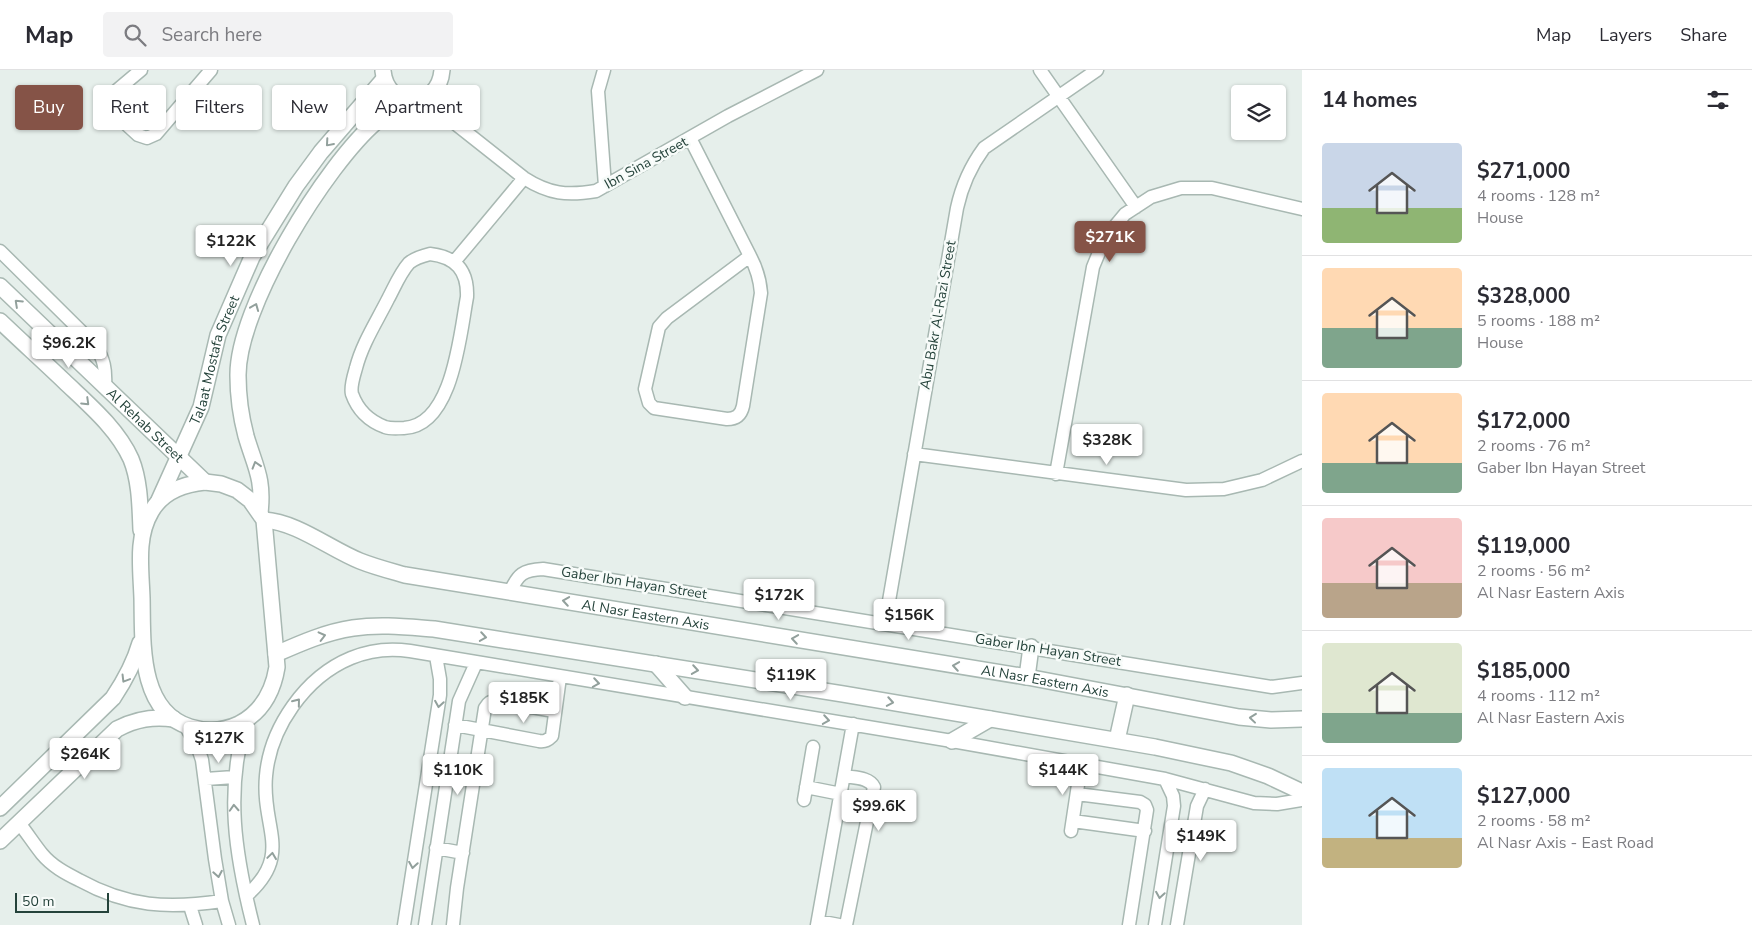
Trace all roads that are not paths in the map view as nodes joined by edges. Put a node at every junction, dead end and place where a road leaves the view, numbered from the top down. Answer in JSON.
{"nodes":[{"id":1,"x":141,"y":70,"type":"edge"},
{"id":2,"x":211,"y":70,"type":"edge"},
{"id":3,"x":442,"y":70,"type":"edge"},
{"id":4,"x":604,"y":70,"type":"edge"},
{"id":5,"x":817,"y":70,"type":"edge"},
{"id":6,"x":1040,"y":70,"type":"edge"},
{"id":7,"x":1097,"y":70,"type":"edge"},
{"id":8,"x":383,"y":74,"type":"edge"},
{"id":9,"x":439,"y":85,"type":"edge"},
{"id":10,"x":1059,"y":96,"type":"junction"},
{"id":11,"x":369,"y":130,"type":"edge"},
{"id":12,"x":463,"y":130,"type":"edge"},
{"id":13,"x":690,"y":138,"type":"junction"},
{"id":14,"x":524,"y":178,"type":"junction"},
{"id":15,"x":605,"y":186,"type":"junction"},
{"id":16,"x":1136,"y":207,"type":"junction"},
{"id":17,"x":1302,"y":209,"type":"edge"},
{"id":18,"x":0,"y":251,"type":"edge"},
{"id":19,"x":750,"y":256,"type":"junction"},
{"id":20,"x":454,"y":262,"type":"junction"},
{"id":21,"x":0,"y":286,"type":"edge"},
{"id":22,"x":0,"y":321,"type":"edge"},
{"id":23,"x":89,"y":370,"type":"junction"},
{"id":24,"x":105,"y":386,"type":"junction"},
{"id":25,"x":71,"y":388,"type":"junction"},
{"id":26,"x":914,"y":454,"type":"junction"},
{"id":27,"x":178,"y":455,"type":"junction"},
{"id":28,"x":1302,"y":460,"type":"edge"},
{"id":29,"x":1056,"y":474,"type":"junction"},
{"id":30,"x":205,"y":482,"type":"junction"},
{"id":31,"x":159,"y":500,"type":"junction"},
{"id":32,"x":262,"y":517,"type":"junction"},
{"id":33,"x":141,"y":547,"type":"junction"},
{"id":34,"x":510,"y":592,"type":"junction"},
{"id":35,"x":885,"y":624,"type":"junction"},
{"id":36,"x":142,"y":634,"type":"junction"},
{"id":37,"x":1031,"y":647,"type":"junction"},
{"id":38,"x":276,"y":654,"type":"junction"},
{"id":39,"x":436,"y":656,"type":"junction"},
{"id":40,"x":476,"y":663,"type":"junction"},
{"id":41,"x":656,"y":664,"type":"junction"},
{"id":42,"x":560,"y":677,"type":"junction"},
{"id":43,"x":1027,"y":677,"type":"junction"},
{"id":44,"x":1302,"y":683,"type":"edge"},
{"id":45,"x":1127,"y":695,"type":"junction"},
{"id":46,"x":685,"y":697,"type":"junction"},
{"id":47,"x":554,"y":711,"type":"junction"},
{"id":48,"x":990,"y":719,"type":"junction"},
{"id":49,"x":1302,"y":719,"type":"edge"},
{"id":50,"x":246,"y":720,"type":"junction"},
{"id":51,"x":180,"y":722,"type":"junction"},
{"id":52,"x":853,"y":724,"type":"junction"},
{"id":53,"x":455,"y":725,"type":"junction"},
{"id":54,"x":481,"y":731,"type":"junction"},
{"id":55,"x":1117,"y":740,"type":"junction"},
{"id":56,"x":952,"y":741,"type":"junction"},
{"id":57,"x":813,"y":747,"type":"dead end"},
{"id":58,"x":1082,"y":765,"type":"junction"},
{"id":59,"x":844,"y":776,"type":"junction"},
{"id":60,"x":234,"y":777,"type":"junction"},
{"id":61,"x":206,"y":779,"type":"junction"},
{"id":62,"x":1165,"y":779,"type":"junction"},
{"id":63,"x":21,"y":787,"type":"junction"},
{"id":64,"x":806,"y":787,"type":"junction"},
{"id":65,"x":1205,"y":790,"type":"junction"},
{"id":66,"x":1302,"y":792,"type":"edge"},
{"id":67,"x":841,"y":794,"type":"junction"},
{"id":68,"x":1077,"y":794,"type":"junction"},
{"id":69,"x":804,"y":800,"type":"dead end"},
{"id":70,"x":1302,"y":800,"type":"edge"},
{"id":71,"x":37,"y":806,"type":"junction"},
{"id":72,"x":0,"y":808,"type":"edge"},
{"id":73,"x":20,"y":823,"type":"junction"},
{"id":74,"x":1145,"y":831,"type":"junction"},
{"id":75,"x":0,"y":841,"type":"edge"},
{"id":76,"x":436,"y":848,"type":"junction"},
{"id":77,"x":463,"y":853,"type":"junction"},
{"id":78,"x":246,"y":896,"type":"junction"},
{"id":79,"x":222,"y":901,"type":"junction"},
{"id":80,"x":190,"y":906,"type":"junction"},
{"id":81,"x":818,"y":923,"type":"edge"},
{"id":82,"x":196,"y":925,"type":"edge"},
{"id":83,"x":229,"y":925,"type":"edge"},
{"id":84,"x":253,"y":925,"type":"edge"},
{"id":85,"x":404,"y":925,"type":"edge"},
{"id":86,"x":425,"y":925,"type":"edge"},
{"id":87,"x":453,"y":925,"type":"edge"},
{"id":88,"x":839,"y":925,"type":"edge"},
{"id":89,"x":846,"y":925,"type":"edge"},
{"id":90,"x":1129,"y":925,"type":"edge"},
{"id":91,"x":1155,"y":925,"type":"edge"},
{"id":92,"x":1177,"y":925,"type":"edge"}],
"edges":[{"from":1,"to":2,"type":"street"},
{"from":3,"to":9,"type":"street"},
{"from":4,"to":15,"type":"street"},
{"from":5,"to":13,"type":"street","name":"Ibn Sina Street"},
{"from":6,"to":10,"type":"street"},
{"from":7,"to":10,"type":"street","name":"Abu Bakr Al-Razi Street"},
{"from":8,"to":27,"type":"street","name":"Talaat Mostafa Street","one_way":true},
{"from":10,"to":16,"type":"street"},
{"from":10,"to":26,"type":"street","name":"Abu Bakr Al-Razi Street"},
{"from":32,"to":11,"type":"street","name":"Talaat Mostafa Street","one_way":true},
{"from":12,"to":14,"type":"street","name":"Ibn Sina Street"},
{"from":13,"to":15,"type":"street","name":"Ibn Sina Street"},
{"from":13,"to":19,"type":"street"},
{"from":14,"to":15,"type":"street","name":"Ibn Sina Street"},
{"from":14,"to":20,"type":"street"},
{"from":16,"to":17,"type":"street"},
{"from":16,"to":29,"type":"street"},
{"from":18,"to":24,"type":"street"},
{"from":19,"to":19,"type":"street"},
{"from":20,"to":20,"type":"street"},
{"from":23,"to":21,"type":"street","name":"Al Rehab Street","one_way":true},
{"from":22,"to":25,"type":"street","name":"Al Rehab Street"},
{"from":23,"to":24,"type":"street","name":"Al Rehab Street"},
{"from":23,"to":25,"type":"street"},
{"from":24,"to":27,"type":"street","name":"Al Rehab Street"},
{"from":25,"to":33,"type":"street","name":"Al Rehab Street","one_way":true},
{"from":26,"to":29,"type":"street"},
{"from":26,"to":35,"type":"street","name":"Abu Bakr Al-Razi Street"},
{"from":27,"to":30,"type":"street","name":"Al Rehab Street"},
{"from":27,"to":31,"type":"street","name":"Talaat Mostafa Street"},
{"from":28,"to":29,"type":"street"},
{"from":30,"to":31,"type":"street"},
{"from":30,"to":32,"type":"street"},
{"from":31,"to":33,"type":"street","name":"Talaat Mostafa Street"},
{"from":32,"to":34,"type":"street","name":"Al Nasr Eastern Axis"},
{"from":32,"to":38,"type":"street","name":"Talaat Mostafa Street"},
{"from":33,"to":36,"type":"street"},
{"from":34,"to":35,"type":"street","name":"Gaber Ibn Hayan Street"},
{"from":43,"to":34,"type":"street","name":"Al Nasr Eastern Axis","one_way":true},
{"from":35,"to":37,"type":"street","name":"Gaber Ibn Hayan Street"},
{"from":36,"to":51,"type":"street"},
{"from":36,"to":63,"type":"street","one_way":true},
{"from":37,"to":43,"type":"street"},
{"from":37,"to":44,"type":"street","name":"Gaber Ibn Hayan Street"},
{"from":38,"to":41,"type":"street","one_way":true},
{"from":38,"to":50,"type":"street","name":"Talaat Mostafa Street"},
{"from":39,"to":40,"type":"street"},
{"from":78,"to":39,"type":"street","one_way":true},
{"from":39,"to":85,"type":"street","one_way":true},
{"from":40,"to":42,"type":"street"},
{"from":40,"to":53,"type":"street"},
{"from":41,"to":46,"type":"street"},
{"from":41,"to":48,"type":"street","one_way":true},
{"from":42,"to":46,"type":"street","one_way":true},
{"from":42,"to":47,"type":"street"},
{"from":43,"to":45,"type":"street","name":"Al Nasr Eastern Axis"},
{"from":49,"to":45,"type":"street","name":"Al Nasr Eastern Axis","one_way":true},
{"from":45,"to":55,"type":"street"},
{"from":46,"to":52,"type":"street","one_way":true},
{"from":47,"to":54,"type":"street"},
{"from":47,"to":54,"type":"street"},
{"from":48,"to":55,"type":"street"},
{"from":48,"to":56,"type":"street"},
{"from":50,"to":51,"type":"street"},
{"from":50,"to":60,"type":"street"},
{"from":51,"to":61,"type":"street"},
{"from":51,"to":71,"type":"street"},
{"from":52,"to":56,"type":"street"},
{"from":52,"to":59,"type":"street"},
{"from":53,"to":54,"type":"street"},
{"from":53,"to":76,"type":"street"},
{"from":54,"to":77,"type":"street"},
{"from":55,"to":66,"type":"street"},
{"from":56,"to":58,"type":"street"},
{"from":57,"to":64,"type":"street"},
{"from":58,"to":62,"type":"street"},
{"from":58,"to":68,"type":"street"},
{"from":59,"to":67,"type":"street"},
{"from":59,"to":89,"type":"street"},
{"from":60,"to":61,"type":"street"},
{"from":78,"to":60,"type":"street","one_way":true},
{"from":61,"to":79,"type":"street","one_way":true},
{"from":62,"to":65,"type":"street"},
{"from":62,"to":91,"type":"street","one_way":true},
{"from":63,"to":71,"type":"street"},
{"from":63,"to":72,"type":"street"},
{"from":64,"to":67,"type":"street"},
{"from":64,"to":69,"type":"street"},
{"from":65,"to":70,"type":"street"},
{"from":65,"to":92,"type":"street"},
{"from":67,"to":81,"type":"street"},
{"from":68,"to":74,"type":"street"},
{"from":68,"to":74,"type":"street"},
{"from":71,"to":73,"type":"street"},
{"from":73,"to":75,"type":"street"},
{"from":73,"to":80,"type":"street"},
{"from":74,"to":90,"type":"street"},
{"from":76,"to":77,"type":"street"},
{"from":76,"to":86,"type":"street"},
{"from":77,"to":87,"type":"street"},
{"from":78,"to":84,"type":"street"},
{"from":79,"to":80,"type":"street"},
{"from":79,"to":83,"type":"street"},
{"from":80,"to":82,"type":"street"},
{"from":81,"to":88,"type":"street"}]}
